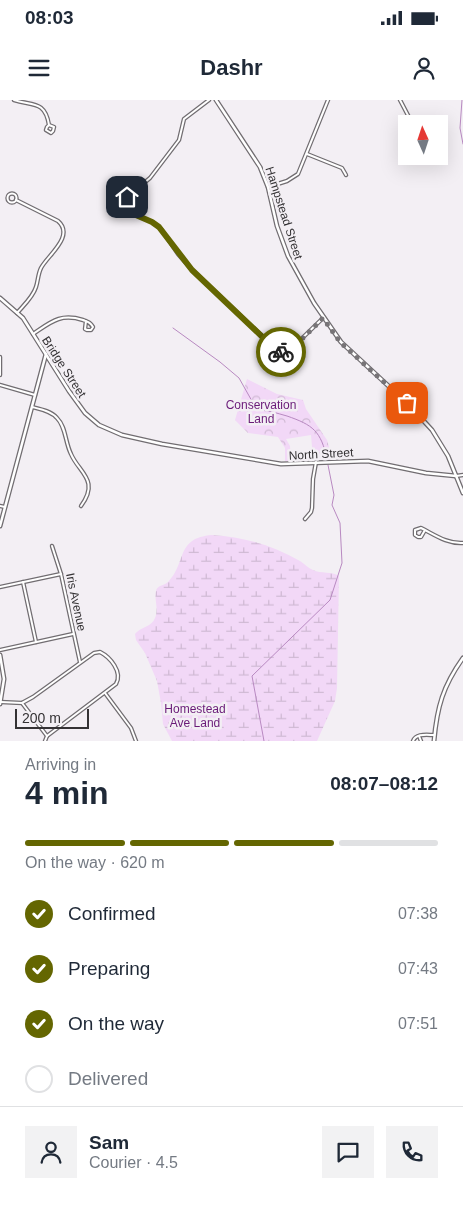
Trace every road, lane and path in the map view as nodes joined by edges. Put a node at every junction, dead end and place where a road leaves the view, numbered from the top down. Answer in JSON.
{"nodes":[{"id":1,"x":14,"y":100,"type":"edge"},
{"id":2,"x":209,"y":100,"type":"edge"},
{"id":3,"x":216,"y":100,"type":"edge"},
{"id":4,"x":328,"y":100,"type":"edge"},
{"id":5,"x":400,"y":100,"type":"edge"},
{"id":6,"x":408,"y":115,"type":"edge"},
{"id":7,"x":50,"y":125,"type":"dead end"},
{"id":8,"x":307,"y":154,"type":"junction"},
{"id":9,"x":346,"y":175,"type":"dead end"},
{"id":10,"x":268,"y":187,"type":"junction"},
{"id":11,"x":16,"y":200,"type":"dead end"},
{"id":12,"x":0,"y":298,"type":"edge"},
{"id":13,"x":18,"y":313,"type":"junction"},
{"id":14,"x":323,"y":318,"type":"junction"},
{"id":15,"x":86,"y":322,"type":"dead end"},
{"id":16,"x":33,"y":334,"type":"junction"},
{"id":17,"x":46,"y":354,"type":"junction"},
{"id":18,"x":0,"y":357,"type":"edge"},
{"id":19,"x":0,"y":375,"type":"edge"},
{"id":20,"x":0,"y":385,"type":"edge"},
{"id":21,"x":35,"y":395,"type":"junction"},
{"id":22,"x":32,"y":407,"type":"junction"},
{"id":23,"x":122,"y":435,"type":"joint"},
{"id":24,"x":316,"y":462,"type":"junction"},
{"id":25,"x":456,"y":476,"type":"junction"},
{"id":26,"x":463,"y":476,"type":"edge"},
{"id":27,"x":463,"y":493,"type":"edge"},
{"id":28,"x":0,"y":506,"type":"edge"},
{"id":29,"x":81,"y":506,"type":"dead end"},
{"id":30,"x":5,"y":507,"type":"junction"},
{"id":31,"x":304,"y":519,"type":"dead end"},
{"id":32,"x":0,"y":526,"type":"edge"},
{"id":33,"x":426,"y":530,"type":"junction"},
{"id":34,"x":463,"y":543,"type":"edge"},
{"id":35,"x":52,"y":546,"type":"dead end"},
{"id":36,"x":61,"y":574,"type":"junction"},
{"id":37,"x":23,"y":582,"type":"junction"},
{"id":38,"x":0,"y":587,"type":"edge"},
{"id":39,"x":74,"y":634,"type":"junction"},
{"id":40,"x":36,"y":642,"type":"junction"},
{"id":41,"x":0,"y":650,"type":"edge"},
{"id":42,"x":0,"y":655,"type":"edge"},
{"id":43,"x":463,"y":658,"type":"edge"},
{"id":44,"x":80,"y":662,"type":"junction"},
{"id":45,"x":105,"y":693,"type":"junction"},
{"id":46,"x":0,"y":703,"type":"edge"},
{"id":47,"x":22,"y":703,"type":"junction"},
{"id":48,"x":434,"y":735,"type":"junction"},
{"id":49,"x":47,"y":736,"type":"junction"},
{"id":50,"x":420,"y":736,"type":"junction"},
{"id":51,"x":45,"y":741,"type":"edge"},
{"id":52,"x":136,"y":741,"type":"edge"},
{"id":53,"x":413,"y":741,"type":"edge"},
{"id":54,"x":421,"y":741,"type":"edge"},
{"id":55,"x":434,"y":741,"type":"edge"}],
"edges":[{"from":1,"to":7,"type":"street"},
{"from":2,"to":14,"type":"street"},
{"from":3,"to":10,"type":"street","name":"Hampstead Street"},
{"from":4,"to":8,"type":"street"},
{"from":5,"to":6,"type":"street"},
{"from":8,"to":9,"type":"street"},
{"from":8,"to":10,"type":"street"},
{"from":10,"to":14,"type":"street","name":"Hampstead Street"},
{"from":11,"to":13,"type":"street"},
{"from":12,"to":13,"type":"street","name":"Bridge Street"},
{"from":13,"to":16,"type":"street","name":"Bridge Street"},
{"from":14,"to":25,"type":"street","name":"Hampstead Street"},
{"from":15,"to":16,"type":"street"},
{"from":16,"to":17,"type":"street","name":"Bridge Street"},
{"from":17,"to":21,"type":"street"},
{"from":17,"to":23,"type":"street","name":"Bridge Street"},
{"from":18,"to":19,"type":"street"},
{"from":20,"to":21,"type":"street"},
{"from":21,"to":22,"type":"street"},
{"from":22,"to":29,"type":"street"},
{"from":22,"to":30,"type":"street"},
{"from":23,"to":24,"type":"street","name":"North Street"},
{"from":24,"to":25,"type":"street","name":"North Street"},
{"from":24,"to":31,"type":"street"},
{"from":25,"to":26,"type":"street","name":"North Street"},
{"from":25,"to":27,"type":"street","name":"Hampstead Street"},
{"from":28,"to":30,"type":"street"},
{"from":30,"to":32,"type":"street"},
{"from":33,"to":33,"type":"street"},
{"from":33,"to":34,"type":"street"},
{"from":35,"to":36,"type":"street","name":"Iris Avenue"},
{"from":36,"to":37,"type":"street"},
{"from":36,"to":39,"type":"street","name":"Iris Avenue"},
{"from":37,"to":38,"type":"street"},
{"from":37,"to":40,"type":"street"},
{"from":39,"to":40,"type":"street"},
{"from":39,"to":44,"type":"street","name":"Iris Avenue"},
{"from":40,"to":41,"type":"street"},
{"from":42,"to":46,"type":"street"},
{"from":43,"to":48,"type":"street"},
{"from":44,"to":45,"type":"street"},
{"from":44,"to":47,"type":"street"},
{"from":45,"to":49,"type":"street"},
{"from":45,"to":52,"type":"street"},
{"from":46,"to":47,"type":"street"},
{"from":47,"to":49,"type":"street"},
{"from":48,"to":50,"type":"street"},
{"from":48,"to":55,"type":"street"},
{"from":49,"to":51,"type":"street"},
{"from":50,"to":53,"type":"street"},
{"from":50,"to":54,"type":"street"}]}
